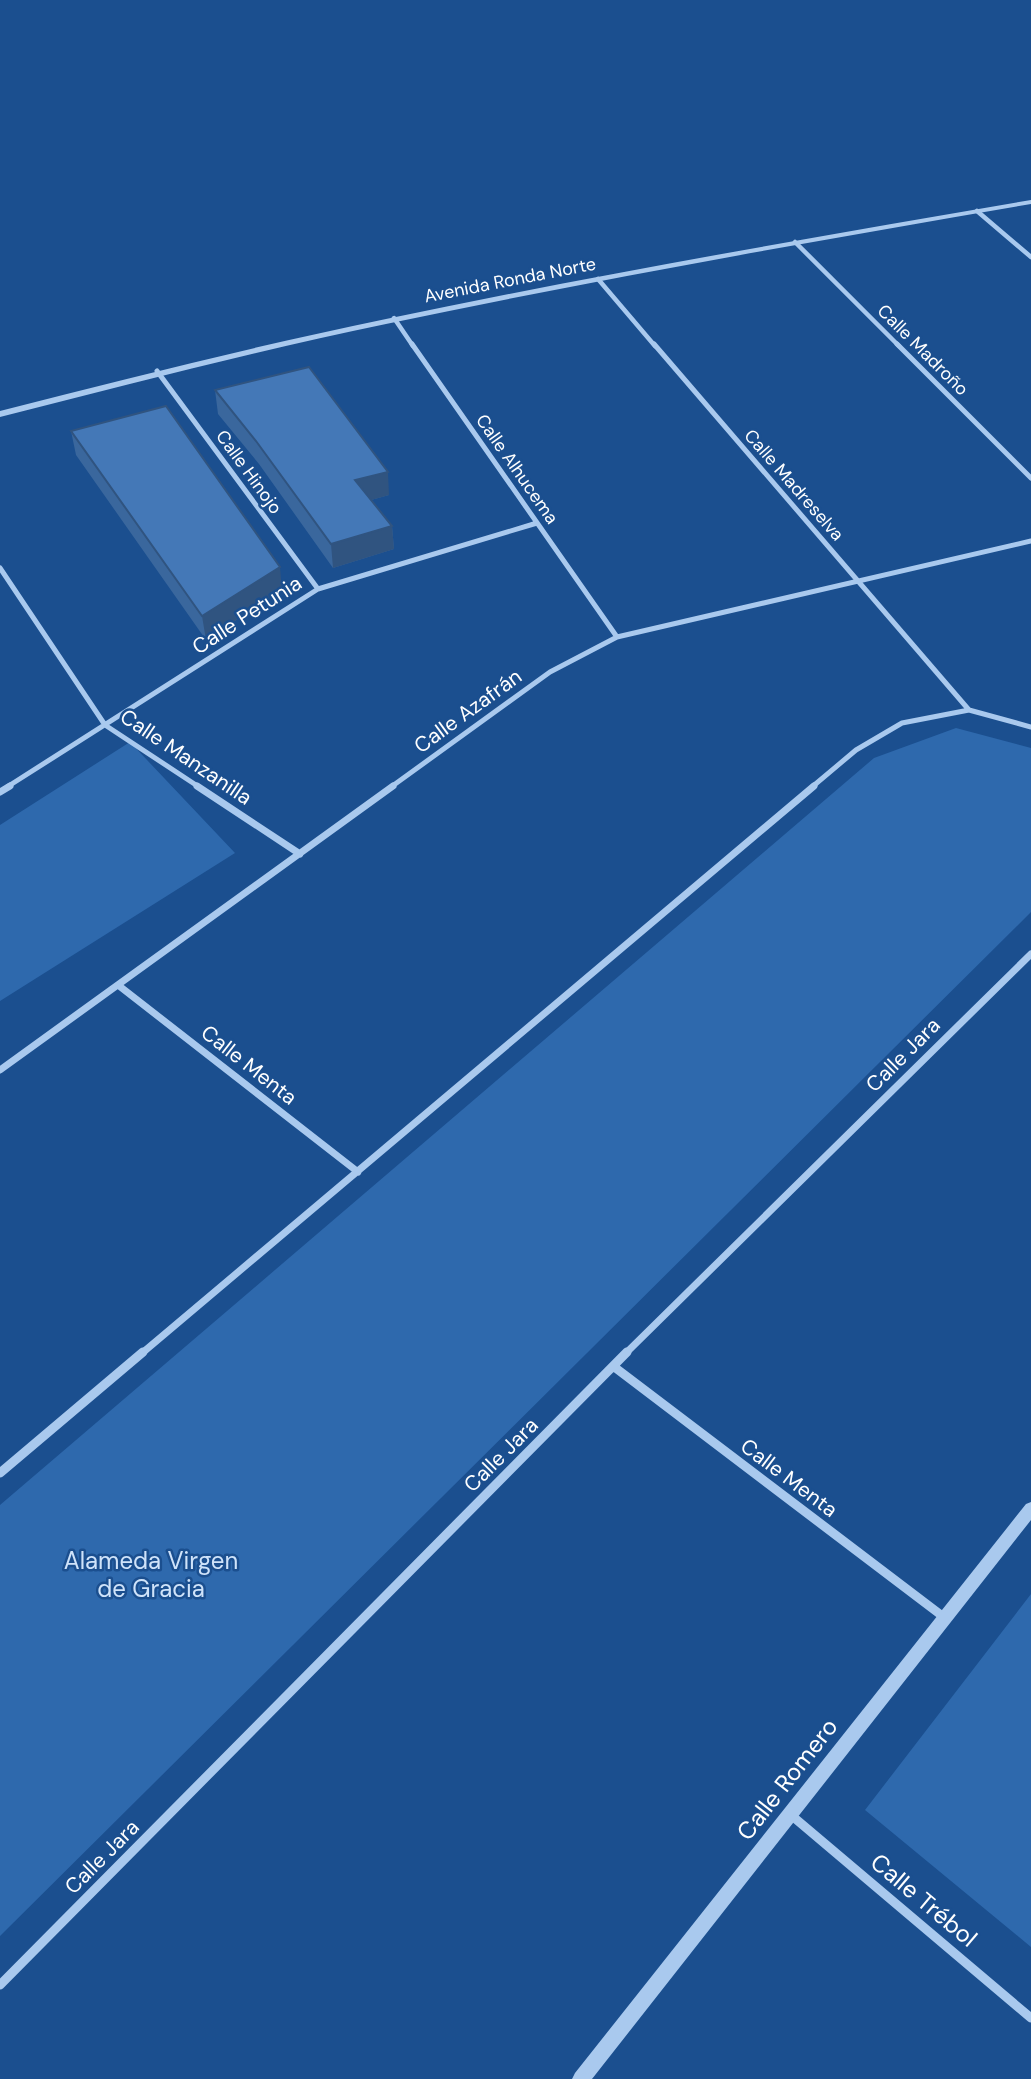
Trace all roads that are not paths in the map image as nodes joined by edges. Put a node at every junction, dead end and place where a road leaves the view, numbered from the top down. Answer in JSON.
{"nodes":[{"id":1,"x":1031,"y":202,"type":"edge"},
{"id":2,"x":978,"y":211,"type":"junction"},
{"id":3,"x":795,"y":242,"type":"junction"},
{"id":4,"x":1031,"y":257,"type":"edge"},
{"id":5,"x":598,"y":279,"type":"junction"},
{"id":6,"x":394,"y":318,"type":"junction"},
{"id":7,"x":157,"y":371,"type":"junction"},
{"id":8,"x":0,"y":414,"type":"edge"},
{"id":9,"x":1031,"y":478,"type":"edge"},
{"id":10,"x":537,"y":523,"type":"junction"},
{"id":11,"x":1031,"y":541,"type":"edge"},
{"id":12,"x":0,"y":568,"type":"edge"},
{"id":13,"x":858,"y":581,"type":"junction"},
{"id":14,"x":318,"y":589,"type":"junction"},
{"id":15,"x":617,"y":637,"type":"junction"},
{"id":16,"x":969,"y":710,"type":"junction"},
{"id":17,"x":105,"y":725,"type":"junction"},
{"id":18,"x":1031,"y":727,"type":"edge"},
{"id":19,"x":0,"y":792,"type":"edge"},
{"id":20,"x":300,"y":854,"type":"junction"},
{"id":21,"x":1031,"y":954,"type":"edge"},
{"id":22,"x":118,"y":985,"type":"junction"},
{"id":23,"x":0,"y":1070,"type":"edge"},
{"id":24,"x":358,"y":1172,"type":"junction"},
{"id":25,"x":613,"y":1366,"type":"junction"},
{"id":26,"x":0,"y":1472,"type":"edge"},
{"id":27,"x":1031,"y":1509,"type":"edge"},
{"id":28,"x":945,"y":1618,"type":"junction"},
{"id":29,"x":790,"y":1815,"type":"junction"},
{"id":30,"x":0,"y":1985,"type":"edge"},
{"id":31,"x":1031,"y":2018,"type":"edge"},
{"id":32,"x":581,"y":2079,"type":"edge"}],
"edges":[{"from":1,"to":2,"type":"street","name":"Avenida Ronda Norte"},
{"from":2,"to":3,"type":"street","name":"Avenida Ronda Norte"},
{"from":2,"to":4,"type":"street"},
{"from":3,"to":5,"type":"street","name":"Avenida Ronda Norte"},
{"from":3,"to":9,"type":"street","name":"Calle Madroño"},
{"from":5,"to":6,"type":"street","name":"Avenida Ronda Norte"},
{"from":5,"to":13,"type":"street","name":"Calle Madreselva"},
{"from":6,"to":7,"type":"street","name":"Avenida Ronda Norte"},
{"from":6,"to":10,"type":"street","name":"Calle Alhucema"},
{"from":7,"to":8,"type":"street","name":"Avenida Ronda Norte"},
{"from":7,"to":14,"type":"street","name":"Calle Hinojo"},
{"from":10,"to":14,"type":"street","name":"Calle Petunia"},
{"from":10,"to":15,"type":"street","name":"Calle Alhucema"},
{"from":11,"to":13,"type":"street","name":"Calle Azafrán"},
{"from":12,"to":17,"type":"street","name":"Calle Manzanilla"},
{"from":13,"to":15,"type":"street","name":"Calle Azafrán"},
{"from":13,"to":16,"type":"street","name":"Calle Madreselva"},
{"from":14,"to":17,"type":"street","name":"Calle Petunia"},
{"from":15,"to":20,"type":"street","name":"Calle Azafrán"},
{"from":16,"to":18,"type":"street"},
{"from":16,"to":24,"type":"street"},
{"from":17,"to":19,"type":"street","name":"Calle Petunia"},
{"from":17,"to":20,"type":"street","name":"Calle Manzanilla"},
{"from":20,"to":22,"type":"street","name":"Calle Azafrán"},
{"from":21,"to":25,"type":"street","name":"Calle Jara"},
{"from":22,"to":23,"type":"street","name":"Calle Azafrán"},
{"from":22,"to":24,"type":"street","name":"Calle Menta"},
{"from":24,"to":26,"type":"street"},
{"from":25,"to":28,"type":"street","name":"Calle Menta"},
{"from":25,"to":30,"type":"street","name":"Calle Jara"},
{"from":27,"to":28,"type":"street","name":"Calle Romero"},
{"from":28,"to":29,"type":"street","name":"Calle Romero"},
{"from":29,"to":31,"type":"street","name":"Calle Trébol"},
{"from":29,"to":32,"type":"street","name":"Calle Romero"}]}
